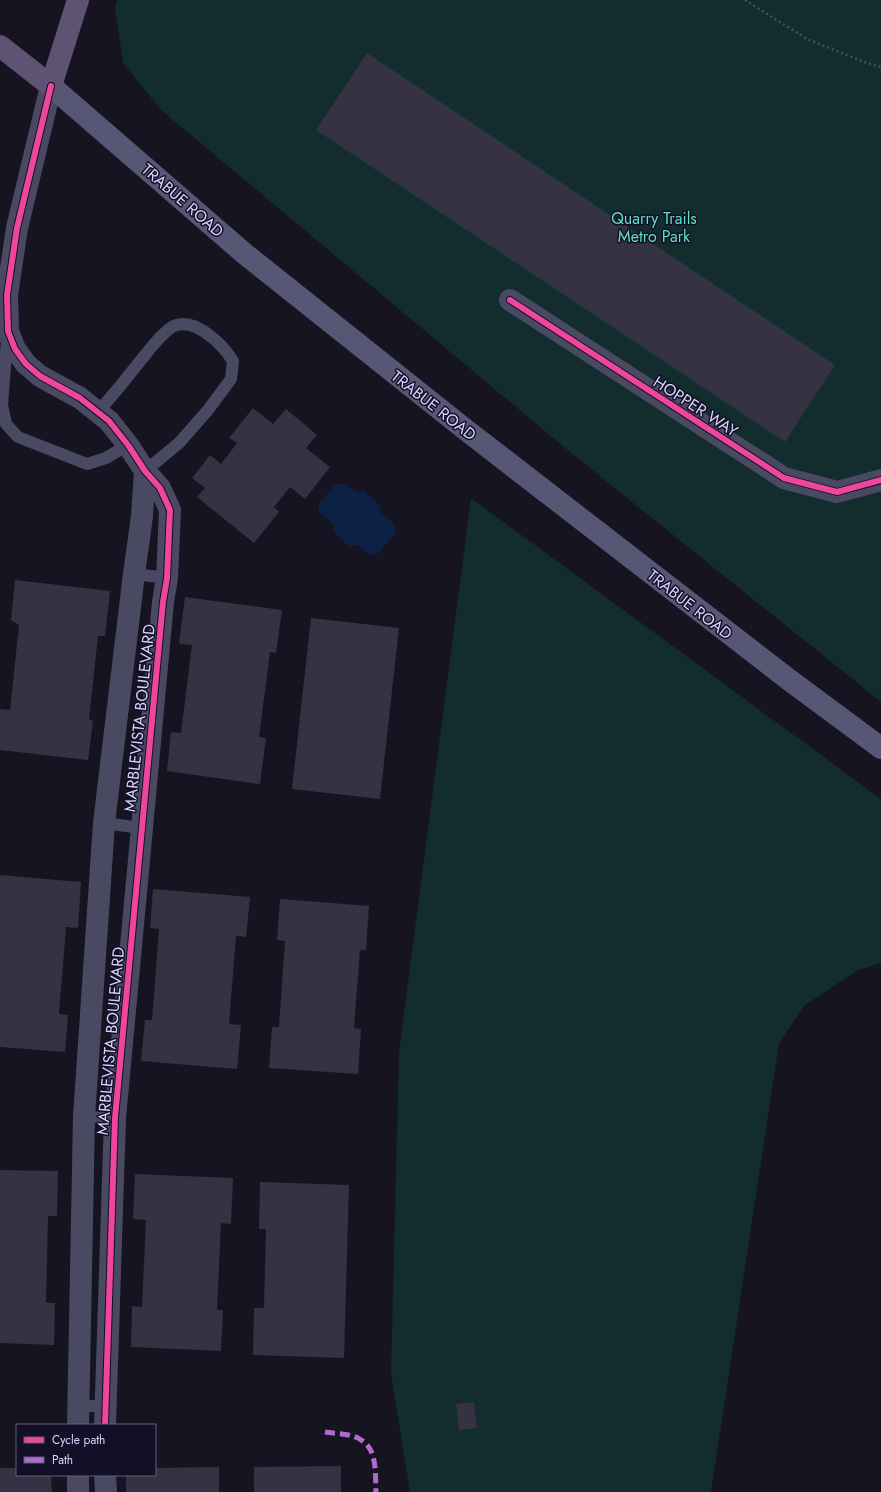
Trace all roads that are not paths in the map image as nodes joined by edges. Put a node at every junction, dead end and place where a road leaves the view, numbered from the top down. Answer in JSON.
{"nodes":[{"id":1,"x":78,"y":0,"type":"edge"},
{"id":2,"x":0,"y":46,"type":"edge"},
{"id":3,"x":51,"y":86,"type":"junction"},
{"id":4,"x":510,"y":300,"type":"dead end"},
{"id":5,"x":8,"y":330,"type":"junction"},
{"id":6,"x":98,"y":412,"type":"junction"},
{"id":7,"x":128,"y":445,"type":"junction"},
{"id":8,"x":145,"y":471,"type":"junction"},
{"id":9,"x":881,"y":480,"type":"edge"},
{"id":10,"x":134,"y":574,"type":"junction"},
{"id":11,"x":168,"y":578,"type":"junction"},
{"id":12,"x":881,"y":748,"type":"edge"},
{"id":13,"x":104,"y":823,"type":"junction"},
{"id":14,"x":141,"y":828,"type":"junction"},
{"id":15,"x":84,"y":1117,"type":"junction"},
{"id":16,"x":115,"y":1118,"type":"junction"},
{"id":17,"x":78,"y":1415,"type":"edge"},
{"id":18,"x":105,"y":1415,"type":"edge"},
{"id":19,"x":78,"y":1476,"type":"edge"},
{"id":20,"x":105,"y":1476,"type":"edge"},
{"id":21,"x":78,"y":1492,"type":"edge"},
{"id":22,"x":106,"y":1492,"type":"edge"}],
"edges":[{"from":1,"to":3,"type":"main road"},
{"from":2,"to":3,"type":"main road","name":"TRABUE ROAD"},
{"from":3,"to":5,"type":"street","name":"MARBLEVISTA BOULEVARD"},
{"from":3,"to":12,"type":"main road","name":"TRABUE ROAD"},
{"from":4,"to":9,"type":"street","name":"HOPPER WAY"},
{"from":5,"to":6,"type":"street","name":"MARBLEVISTA BOULEVARD"},
{"from":5,"to":7,"type":"lane"},
{"from":6,"to":7,"type":"street","name":"MARBLEVISTA BOULEVARD"},
{"from":6,"to":8,"type":"lane"},
{"from":7,"to":8,"type":"street","name":"MARBLEVISTA BOULEVARD"},
{"from":8,"to":10,"type":"street","name":"MARBLEVISTA BOULEVARD"},
{"from":8,"to":11,"type":"street","name":"MARBLEVISTA BOULEVARD"},
{"from":10,"to":11,"type":"lane"},
{"from":10,"to":13,"type":"street","name":"MARBLEVISTA BOULEVARD"},
{"from":11,"to":14,"type":"street","name":"MARBLEVISTA BOULEVARD"},
{"from":13,"to":14,"type":"lane"},
{"from":13,"to":15,"type":"street","name":"MARBLEVISTA BOULEVARD"},
{"from":14,"to":16,"type":"street","name":"MARBLEVISTA BOULEVARD"},
{"from":15,"to":16,"type":"lane"},
{"from":15,"to":17,"type":"street","name":"MARBLEVISTA BOULEVARD"},
{"from":16,"to":18,"type":"street","name":"MARBLEVISTA BOULEVARD"},
{"from":17,"to":18,"type":"lane"},
{"from":19,"to":21,"type":"street"},
{"from":20,"to":22,"type":"street"}]}
